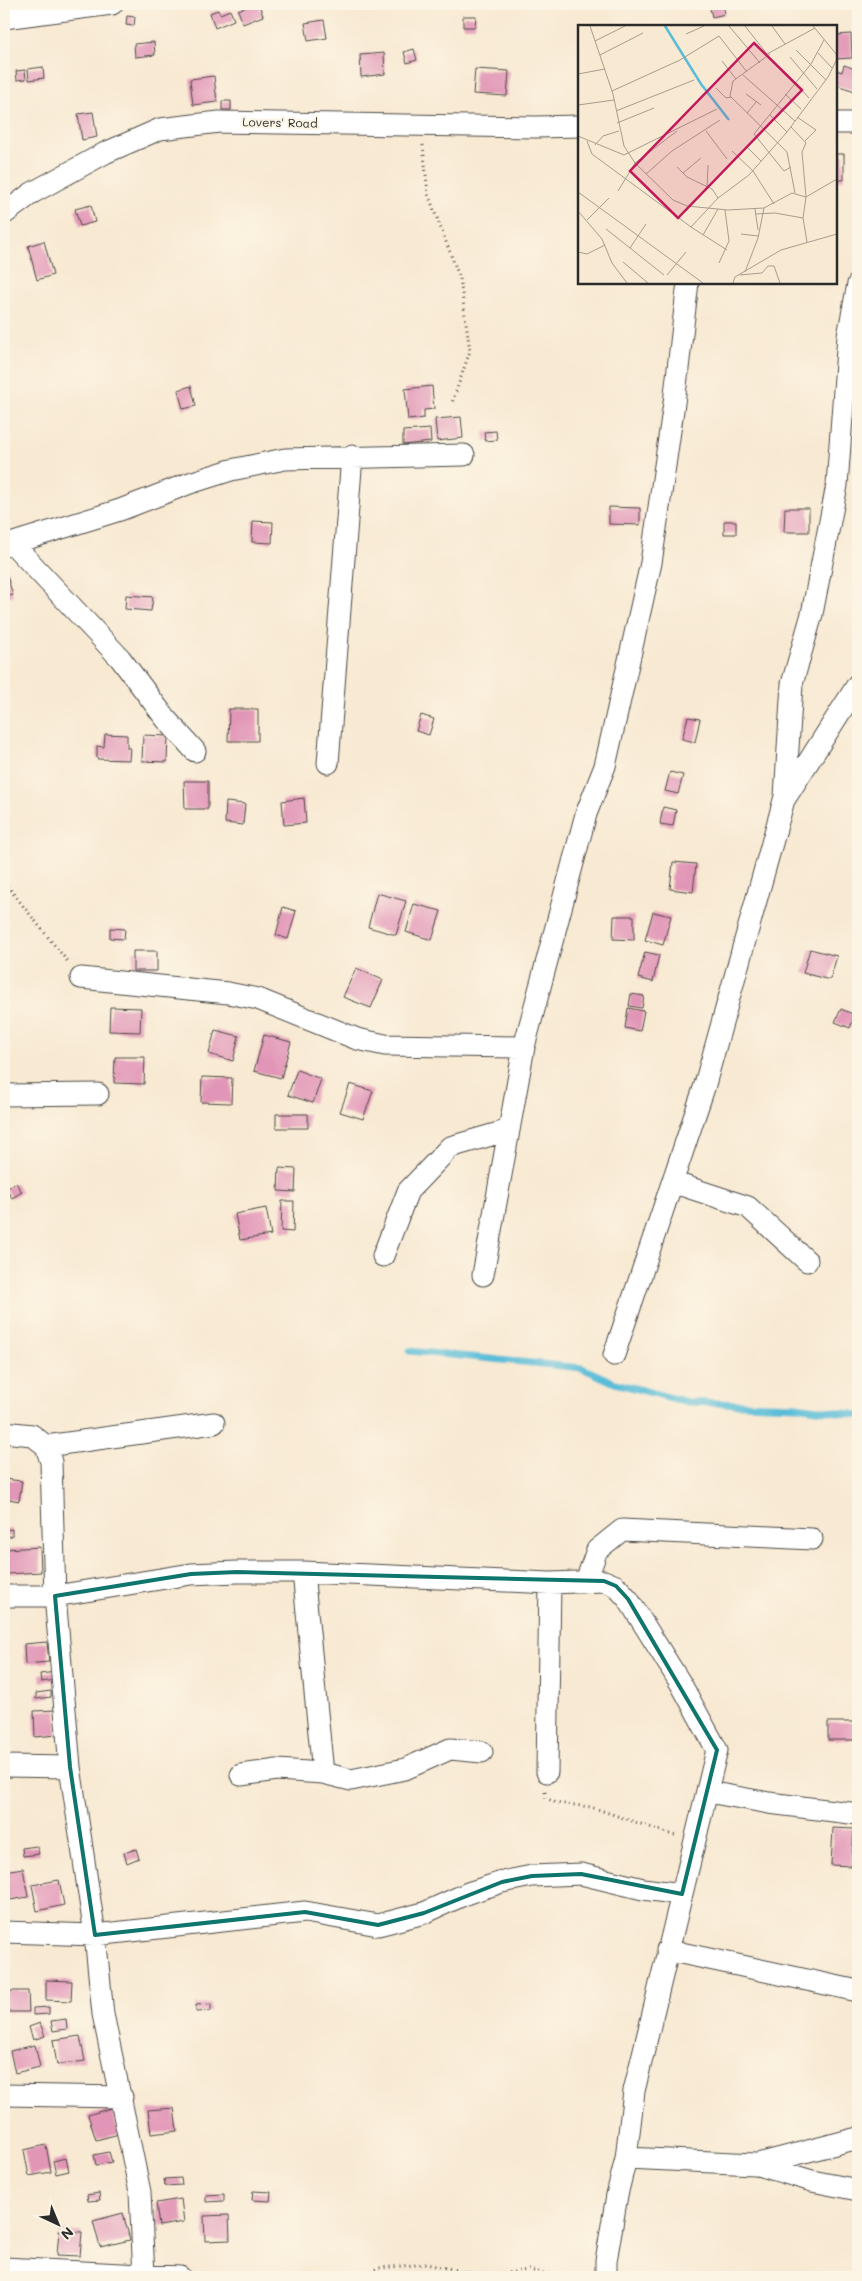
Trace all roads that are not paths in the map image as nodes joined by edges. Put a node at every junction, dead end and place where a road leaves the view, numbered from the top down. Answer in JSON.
{"nodes":[{"id":1,"x":112,"y":4,"type":"edge"},
{"id":2,"x":4,"y":18,"type":"edge"},
{"id":3,"x":858,"y":122,"type":"edge"},
{"id":4,"x":837,"y":123,"type":"edge"},
{"id":5,"x":578,"y":126,"type":"edge"},
{"id":6,"x":4,"y":214,"type":"edge"},
{"id":7,"x":688,"y":284,"type":"edge"},
{"id":8,"x":858,"y":284,"type":"edge"},
{"id":9,"x":464,"y":455,"type":"dead end"},
{"id":10,"x":352,"y":456,"type":"junction"},
{"id":11,"x":8,"y":545,"type":"edge"},
{"id":12,"x":858,"y":684,"type":"edge"},
{"id":13,"x":195,"y":751,"type":"dead end"},
{"id":14,"x":328,"y":763,"type":"dead end"},
{"id":15,"x":784,"y":800,"type":"junction"},
{"id":16,"x":81,"y":978,"type":"road end"},
{"id":17,"x":524,"y":1047,"type":"junction"},
{"id":18,"x":98,"y":1094,"type":"dead end"},
{"id":19,"x":4,"y":1095,"type":"edge"},
{"id":20,"x":509,"y":1130,"type":"junction"},
{"id":21,"x":672,"y":1182,"type":"junction"},
{"id":22,"x":383,"y":1256,"type":"dead end"},
{"id":23,"x":807,"y":1261,"type":"dead end"},
{"id":24,"x":482,"y":1275,"type":"dead end"},
{"id":25,"x":614,"y":1355,"type":"dead end"},
{"id":26,"x":214,"y":1423,"type":"dead end"},
{"id":27,"x":4,"y":1432,"type":"edge"},
{"id":28,"x":46,"y":1446,"type":"junction"},
{"id":29,"x":812,"y":1539,"type":"dead end"},
{"id":30,"x":303,"y":1572,"type":"junction"},
{"id":31,"x":586,"y":1580,"type":"junction"},
{"id":32,"x":550,"y":1583,"type":"junction"},
{"id":33,"x":4,"y":1596,"type":"edge"},
{"id":34,"x":56,"y":1596,"type":"junction"},
{"id":35,"x":482,"y":1752,"type":"dead end"},
{"id":36,"x":4,"y":1766,"type":"edge"},
{"id":37,"x":70,"y":1768,"type":"junction"},
{"id":38,"x":547,"y":1772,"type":"road end"},
{"id":39,"x":323,"y":1774,"type":"junction"},
{"id":40,"x":241,"y":1775,"type":"dead end"},
{"id":41,"x":708,"y":1792,"type":"junction"},
{"id":42,"x":858,"y":1814,"type":"edge"},
{"id":43,"x":682,"y":1894,"type":"junction"},
{"id":44,"x":4,"y":1932,"type":"edge"},
{"id":45,"x":95,"y":1935,"type":"junction"},
{"id":46,"x":666,"y":1950,"type":"junction"},
{"id":47,"x":858,"y":1991,"type":"edge"},
{"id":48,"x":4,"y":2095,"type":"edge"},
{"id":49,"x":122,"y":2097,"type":"junction"},
{"id":50,"x":858,"y":2138,"type":"edge"},
{"id":51,"x":626,"y":2158,"type":"junction"},
{"id":52,"x":755,"y":2164,"type":"junction"},
{"id":53,"x":858,"y":2190,"type":"edge"},
{"id":54,"x":4,"y":2268,"type":"edge"},
{"id":55,"x":144,"y":2276,"type":"edge"},
{"id":56,"x":180,"y":2277,"type":"edge"},
{"id":57,"x":606,"y":2277,"type":"edge"}],
"edges":[{"from":1,"to":2,"type":"street"},
{"from":3,"to":4,"type":"street"},
{"from":5,"to":6,"type":"street","name":"Lovers' Road"},
{"from":7,"to":17,"type":"street"},
{"from":8,"to":15,"type":"street"},
{"from":9,"to":10,"type":"street"},
{"from":10,"to":11,"type":"street"},
{"from":10,"to":14,"type":"street"},
{"from":11,"to":13,"type":"street"},
{"from":12,"to":15,"type":"street"},
{"from":15,"to":21,"type":"street"},
{"from":16,"to":17,"type":"street"},
{"from":17,"to":20,"type":"street"},
{"from":18,"to":19,"type":"street"},
{"from":20,"to":22,"type":"street"},
{"from":20,"to":24,"type":"street"},
{"from":21,"to":23,"type":"street"},
{"from":21,"to":25,"type":"street"},
{"from":26,"to":28,"type":"street"},
{"from":27,"to":28,"type":"street"},
{"from":28,"to":34,"type":"street"},
{"from":29,"to":31,"type":"street"},
{"from":30,"to":32,"type":"street"},
{"from":30,"to":34,"type":"street"},
{"from":30,"to":39,"type":"street"},
{"from":31,"to":32,"type":"street"},
{"from":31,"to":41,"type":"street"},
{"from":32,"to":38,"type":"street"},
{"from":33,"to":34,"type":"street"},
{"from":34,"to":37,"type":"street"},
{"from":35,"to":39,"type":"street"},
{"from":36,"to":37,"type":"street"},
{"from":37,"to":45,"type":"street"},
{"from":39,"to":40,"type":"street"},
{"from":41,"to":42,"type":"street"},
{"from":41,"to":43,"type":"street"},
{"from":43,"to":45,"type":"street"},
{"from":43,"to":46,"type":"street"},
{"from":44,"to":45,"type":"street"},
{"from":45,"to":49,"type":"street"},
{"from":46,"to":47,"type":"street"},
{"from":46,"to":51,"type":"street"},
{"from":48,"to":49,"type":"street"},
{"from":49,"to":55,"type":"street"},
{"from":50,"to":52,"type":"street"},
{"from":51,"to":52,"type":"street"},
{"from":51,"to":57,"type":"street"},
{"from":52,"to":53,"type":"street"},
{"from":54,"to":55,"type":"street"},
{"from":55,"to":56,"type":"street"}]}
